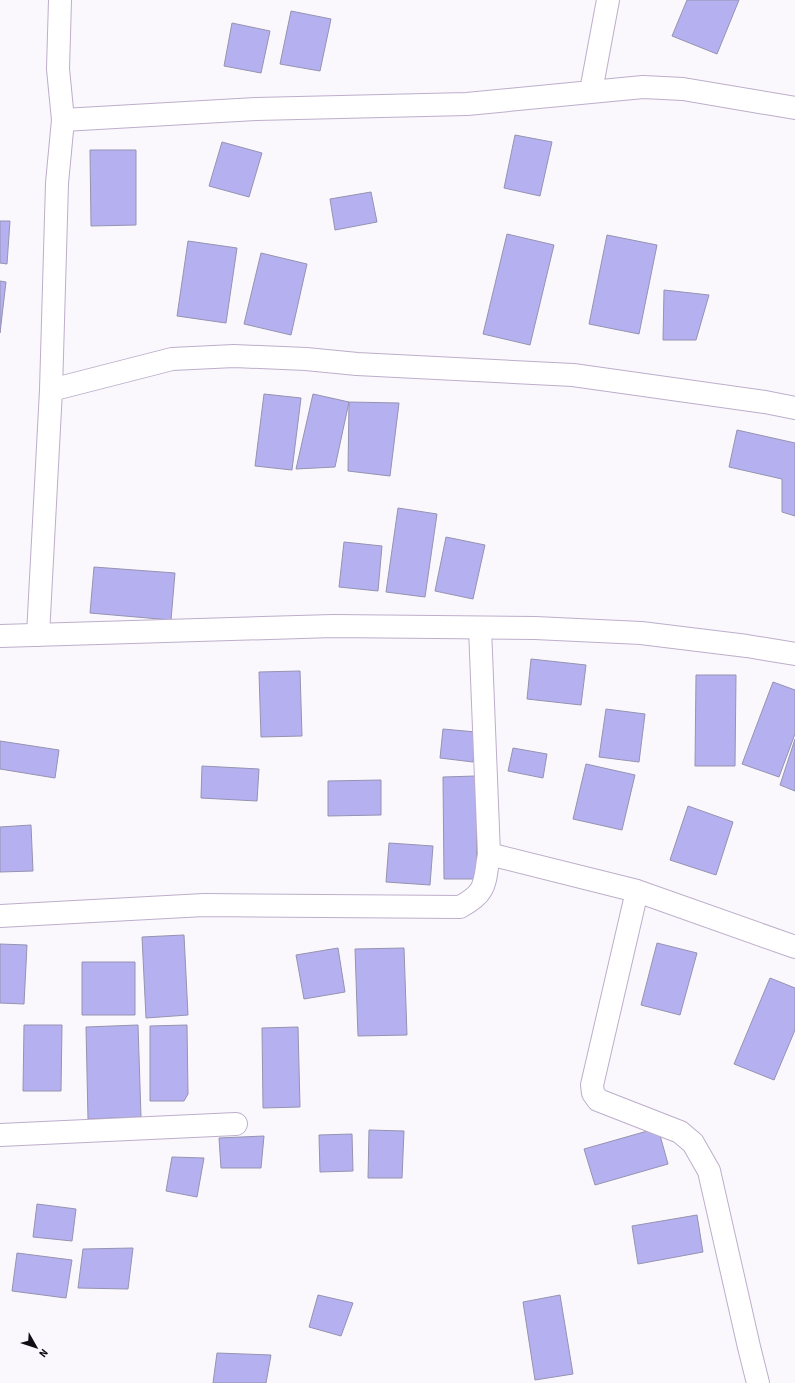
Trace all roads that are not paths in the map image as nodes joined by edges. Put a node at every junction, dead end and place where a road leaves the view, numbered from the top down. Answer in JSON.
{"nodes":[{"id":1,"x":60,"y":0,"type":"edge"},
{"id":2,"x":608,"y":0,"type":"edge"},
{"id":3,"x":591,"y":92,"type":"junction"},
{"id":4,"x":795,"y":108,"type":"edge"},
{"id":5,"x":63,"y":120,"type":"junction"},
{"id":6,"x":51,"y":390,"type":"junction"},
{"id":7,"x":795,"y":408,"type":"edge"},
{"id":8,"x":480,"y":628,"type":"junction"},
{"id":9,"x":38,"y":635,"type":"junction"},
{"id":10,"x":0,"y":636,"type":"edge"},
{"id":11,"x":795,"y":654,"type":"edge"},
{"id":12,"x":489,"y":854,"type":"junction"},
{"id":13,"x":637,"y":892,"type":"junction"},
{"id":14,"x":0,"y":916,"type":"edge"},
{"id":15,"x":795,"y":947,"type":"edge"},
{"id":16,"x":236,"y":1124,"type":"dead end"},
{"id":17,"x":0,"y":1135,"type":"edge"},
{"id":18,"x":758,"y":1383,"type":"edge"}],
"edges":[{"from":1,"to":5,"type":"street"},
{"from":2,"to":3,"type":"street"},
{"from":3,"to":4,"type":"street"},
{"from":3,"to":5,"type":"street"},
{"from":5,"to":6,"type":"street"},
{"from":6,"to":7,"type":"street"},
{"from":6,"to":9,"type":"street"},
{"from":8,"to":9,"type":"street"},
{"from":8,"to":11,"type":"street"},
{"from":8,"to":12,"type":"street"},
{"from":9,"to":10,"type":"street"},
{"from":12,"to":13,"type":"street"},
{"from":12,"to":14,"type":"street"},
{"from":13,"to":15,"type":"street"},
{"from":13,"to":18,"type":"street"},
{"from":16,"to":17,"type":"street"}]}
